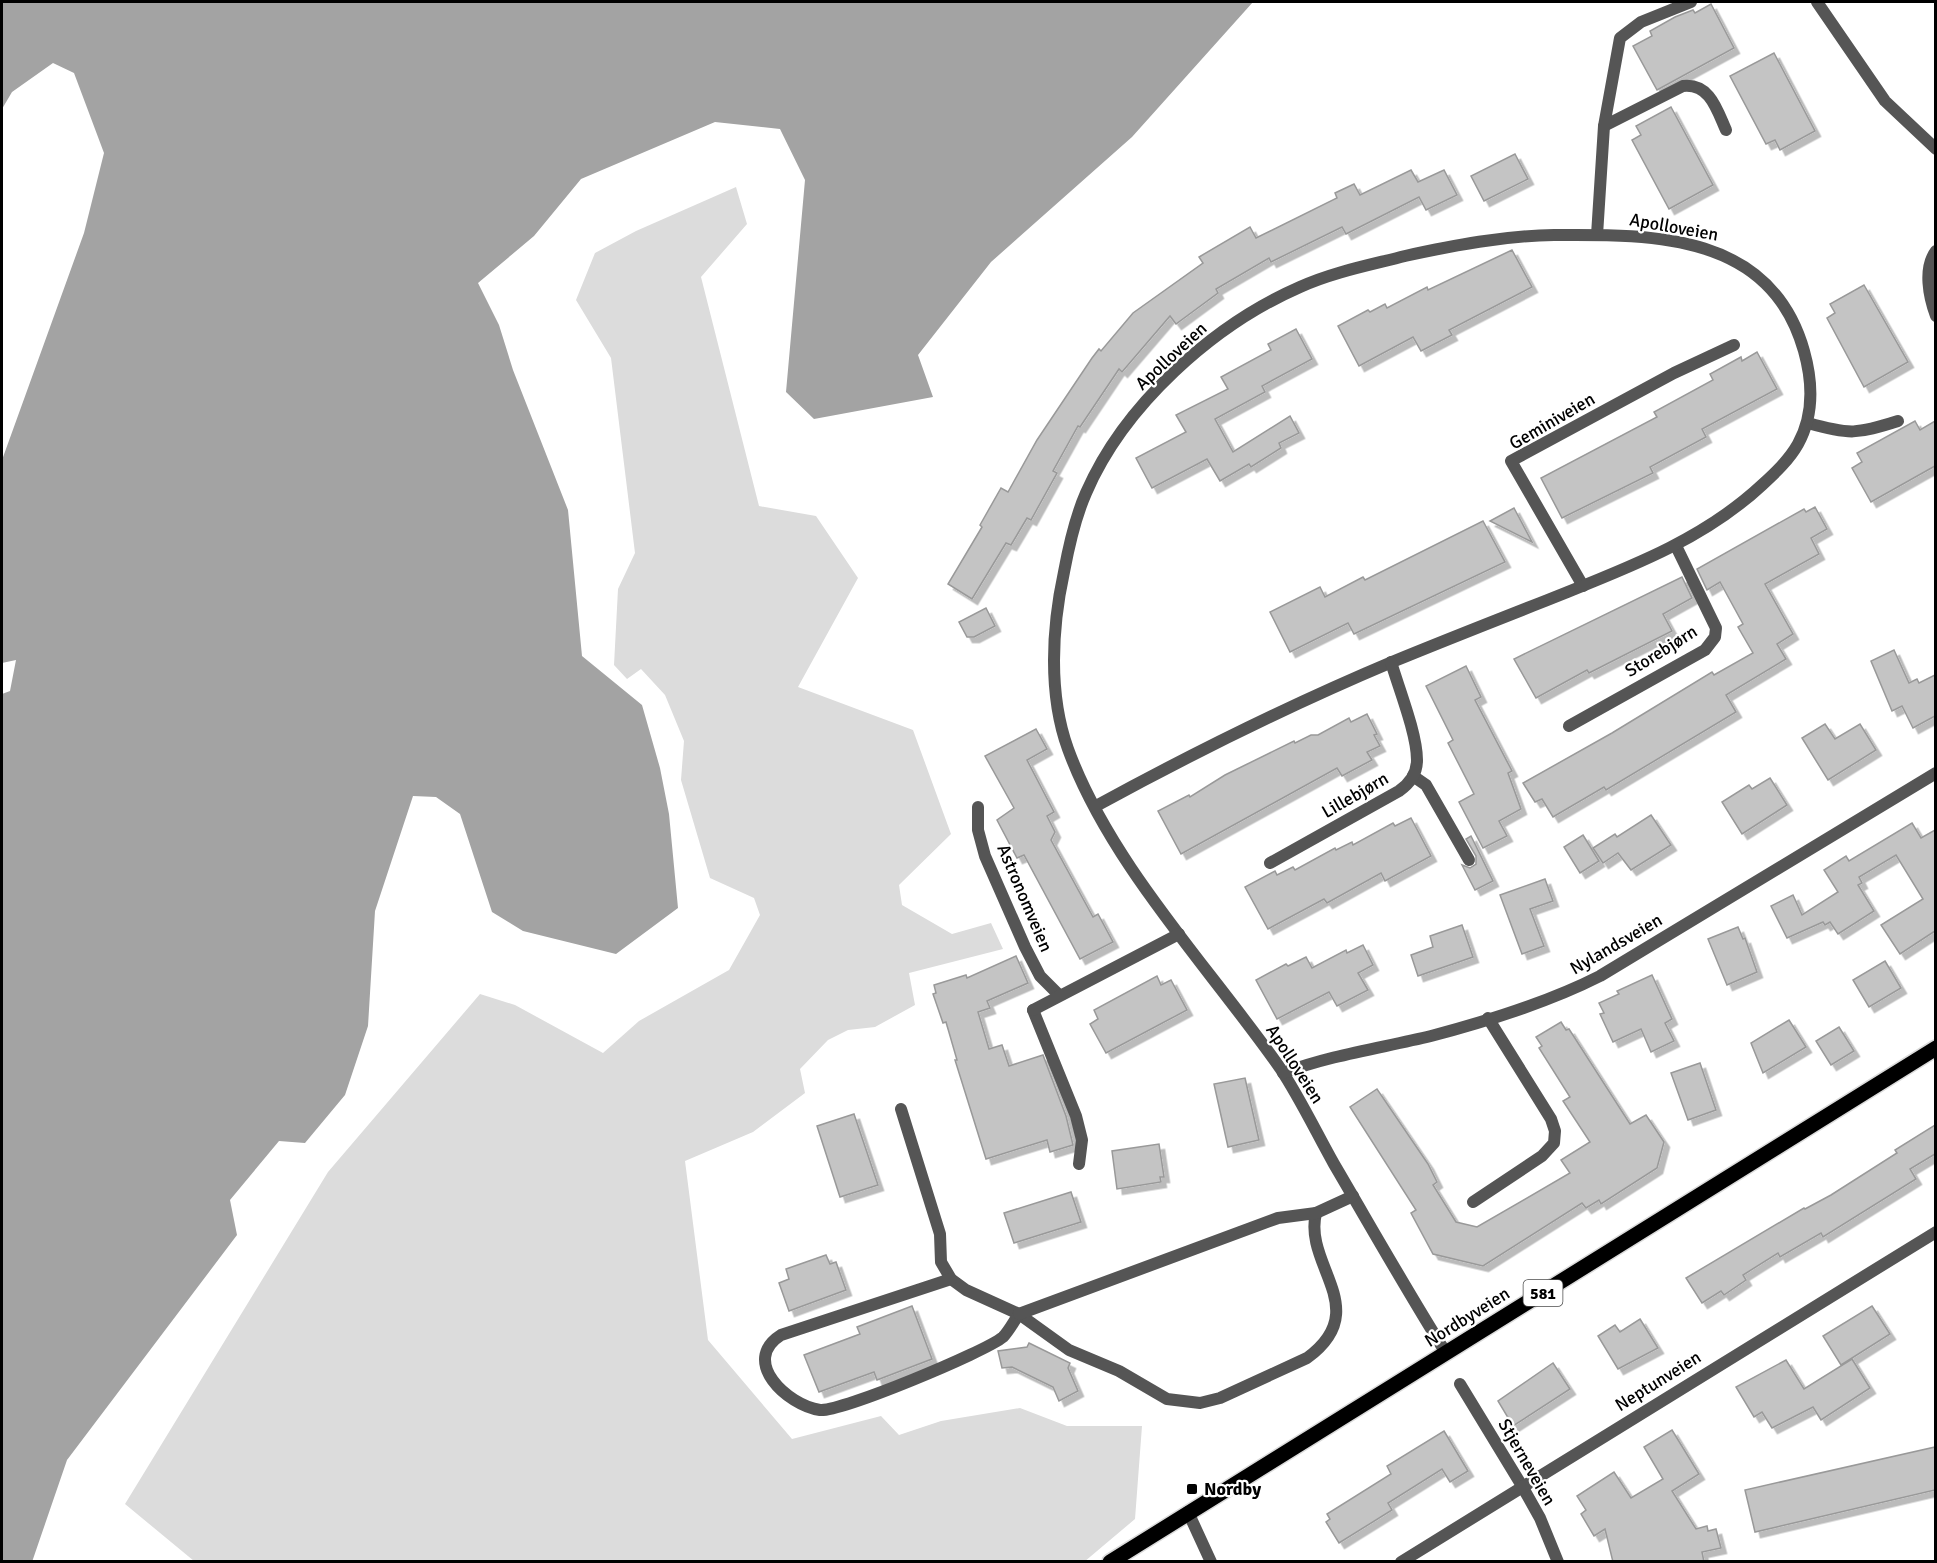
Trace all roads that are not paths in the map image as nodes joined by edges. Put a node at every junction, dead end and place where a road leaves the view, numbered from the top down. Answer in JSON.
{"nodes":[{"id":1,"x":1691,"y":2,"type":"edge"},
{"id":2,"x":1817,"y":2,"type":"edge"},
{"id":3,"x":1604,"y":126,"type":"junction"},
{"id":4,"x":1726,"y":130,"type":"dead end"},
{"id":5,"x":1935,"y":149,"type":"edge"},
{"id":6,"x":1597,"y":235,"type":"junction"},
{"id":7,"x":1935,"y":251,"type":"edge"},
{"id":8,"x":1935,"y":316,"type":"edge"},
{"id":9,"x":1734,"y":345,"type":"dead end"},
{"id":10,"x":1898,"y":421,"type":"dead end"},
{"id":11,"x":1808,"y":423,"type":"junction"},
{"id":12,"x":1676,"y":546,"type":"junction"},
{"id":13,"x":1583,"y":586,"type":"junction"},
{"id":14,"x":1391,"y":662,"type":"junction"},
{"id":15,"x":1569,"y":726,"type":"dead end"},
{"id":16,"x":1935,"y":773,"type":"edge"},
{"id":17,"x":1413,"y":776,"type":"junction"},
{"id":18,"x":1096,"y":806,"type":"junction"},
{"id":19,"x":978,"y":807,"type":"dead end"},
{"id":20,"x":1468,"y":861,"type":"dead end"},
{"id":21,"x":1270,"y":863,"type":"dead end"},
{"id":22,"x":1179,"y":934,"type":"junction"},
{"id":23,"x":1059,"y":995,"type":"junction"},
{"id":24,"x":1488,"y":1018,"type":"junction"},
{"id":25,"x":1935,"y":1048,"type":"edge"},
{"id":26,"x":1283,"y":1073,"type":"junction"},
{"id":27,"x":901,"y":1109,"type":"dead end"},
{"id":28,"x":1079,"y":1164,"type":"dead end"},
{"id":29,"x":1353,"y":1196,"type":"junction"},
{"id":30,"x":1473,"y":1202,"type":"dead end"},
{"id":31,"x":1316,"y":1214,"type":"junction"},
{"id":32,"x":1935,"y":1232,"type":"edge"},
{"id":33,"x":951,"y":1279,"type":"junction"},
{"id":34,"x":1019,"y":1314,"type":"junction"},
{"id":35,"x":1446,"y":1353,"type":"junction"},
{"id":36,"x":1460,"y":1384,"type":"dead end"},
{"id":37,"x":1522,"y":1486,"type":"junction"},
{"id":38,"x":1188,"y":1512,"type":"junction"},
{"id":39,"x":1110,"y":1562,"type":"edge"},
{"id":40,"x":1211,"y":1562,"type":"edge"},
{"id":41,"x":1401,"y":1562,"type":"edge"},
{"id":42,"x":1558,"y":1562,"type":"edge"}],
"edges":[{"from":1,"to":3,"type":"street"},
{"from":2,"to":5,"type":"street"},
{"from":3,"to":4,"type":"street"},
{"from":3,"to":6,"type":"street"},
{"from":6,"to":11,"type":"street","name":"Apolloveien"},
{"from":6,"to":18,"type":"street","name":"Apolloveien"},
{"from":7,"to":8,"type":"street"},
{"from":9,"to":13,"type":"street","name":"Geminiveien"},
{"from":10,"to":11,"type":"street"},
{"from":11,"to":12,"type":"street","name":"Apolloveien"},
{"from":12,"to":13,"type":"street","name":"Apolloveien"},
{"from":12,"to":15,"type":"street","name":"Storebjørn"},
{"from":13,"to":14,"type":"street","name":"Apolloveien"},
{"from":14,"to":17,"type":"street","name":"Lillebjørn"},
{"from":14,"to":18,"type":"street","name":"Apolloveien"},
{"from":16,"to":24,"type":"street","name":"Nylandsveien"},
{"from":17,"to":20,"type":"street"},
{"from":17,"to":21,"type":"street","name":"Lillebjørn"},
{"from":18,"to":22,"type":"street","name":"Apolloveien"},
{"from":19,"to":23,"type":"street","name":"Astronomveien"},
{"from":22,"to":23,"type":"street"},
{"from":22,"to":26,"type":"street","name":"Apolloveien"},
{"from":23,"to":28,"type":"street"},
{"from":24,"to":26,"type":"street","name":"Nylandsveien"},
{"from":24,"to":30,"type":"street"},
{"from":25,"to":35,"type":"main road","name":"Nordbyveien","number":"581"},
{"from":26,"to":29,"type":"street","name":"Apolloveien"},
{"from":27,"to":33,"type":"street"},
{"from":29,"to":31,"type":"street"},
{"from":29,"to":35,"type":"street","name":"Apolloveien"},
{"from":31,"to":34,"type":"street"},
{"from":31,"to":34,"type":"street"},
{"from":32,"to":37,"type":"street","name":"Neptunveien"},
{"from":33,"to":34,"type":"street"},
{"from":33,"to":34,"type":"street"},
{"from":35,"to":38,"type":"main road","name":"Nordbyveien","number":"581"},
{"from":36,"to":37,"type":"street","name":"Stjerneveien"},
{"from":37,"to":41,"type":"street","name":"Neptunveien"},
{"from":37,"to":42,"type":"street","name":"Stjerneveien"},
{"from":38,"to":39,"type":"main road","name":"Nordbyveien","number":"581"},
{"from":38,"to":40,"type":"street"}]}
